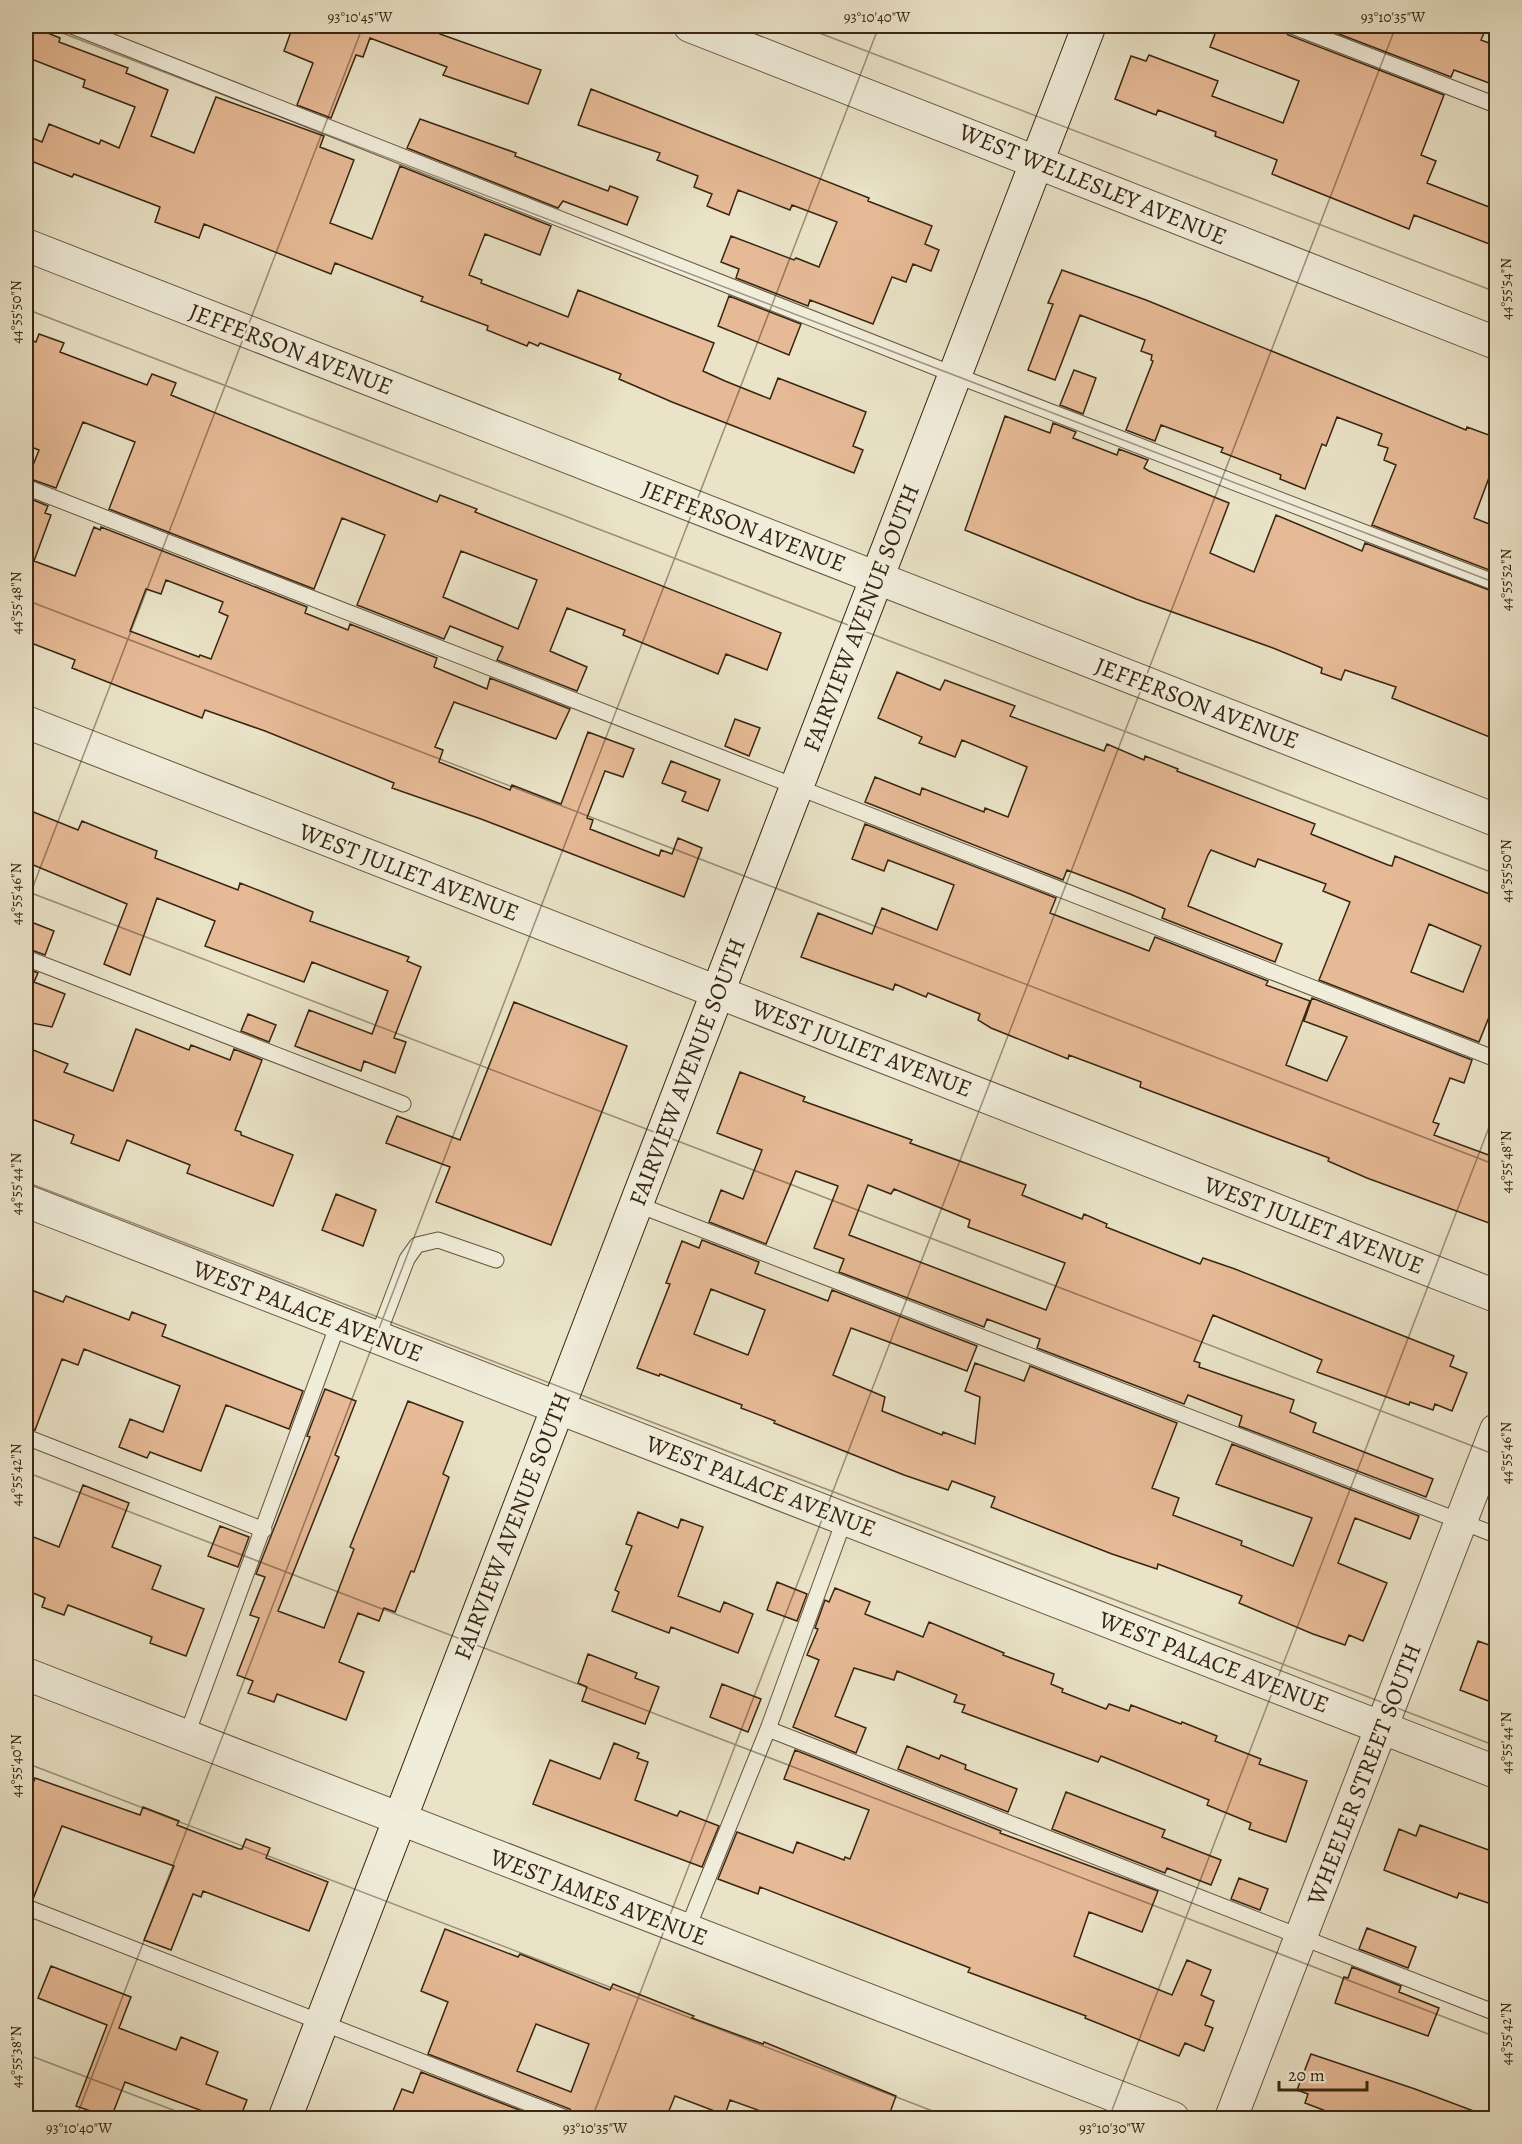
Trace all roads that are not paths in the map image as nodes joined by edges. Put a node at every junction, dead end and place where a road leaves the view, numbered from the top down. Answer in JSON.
{"nodes":[{"id":1,"x":72,"y":26,"type":"edge"},
{"id":2,"x":690,"y":26,"type":"edge"},
{"id":3,"x":1089,"y":26,"type":"edge"},
{"id":4,"x":1292,"y":26,"type":"edge"},
{"id":5,"x":1497,"y":105,"type":"edge"},
{"id":6,"x":1036,"y":160,"type":"junction"},
{"id":7,"x":26,"y":245,"type":"edge"},
{"id":8,"x":1497,"y":343,"type":"edge"},
{"id":9,"x":955,"y":375,"type":"junction"},
{"id":10,"x":26,"y":487,"type":"edge"},
{"id":11,"x":876,"y":578,"type":"junction"},
{"id":12,"x":1497,"y":584,"type":"edge"},
{"id":13,"x":26,"y":722,"type":"edge"},
{"id":14,"x":796,"y":788,"type":"junction"},
{"id":15,"x":1497,"y":820,"type":"edge"},
{"id":16,"x":26,"y":958,"type":"edge"},
{"id":17,"x":717,"y":993,"type":"junction"},
{"id":18,"x":1497,"y":1059,"type":"edge"},
{"id":19,"x":404,"y":1104,"type":"dead end"},
{"id":20,"x":26,"y":1202,"type":"edge"},
{"id":21,"x":636,"y":1204,"type":"junction"},
{"id":22,"x":496,"y":1260,"type":"dead end"},
{"id":23,"x":1497,"y":1296,"type":"edge"},
{"id":24,"x":338,"y":1324,"type":"junction"},
{"id":25,"x":377,"y":1338,"type":"junction"},
{"id":26,"x":558,"y":1407,"type":"junction"},
{"id":27,"x":1497,"y":1430,"type":"edge"},
{"id":28,"x":26,"y":1437,"type":"edge"},
{"id":29,"x":846,"y":1518,"type":"junction"},
{"id":30,"x":1461,"y":1521,"type":"junction"},
{"id":31,"x":264,"y":1530,"type":"junction"},
{"id":32,"x":1497,"y":1535,"type":"edge"},
{"id":33,"x":26,"y":1674,"type":"edge"},
{"id":34,"x":1382,"y":1727,"type":"junction"},
{"id":35,"x":768,"y":1729,"type":"junction"},
{"id":36,"x":186,"y":1737,"type":"junction"},
{"id":37,"x":1497,"y":1772,"type":"edge"},
{"id":38,"x":399,"y":1819,"type":"junction"},
{"id":39,"x":26,"y":1907,"type":"edge"},
{"id":40,"x":687,"y":1930,"type":"junction"},
{"id":41,"x":1301,"y":1937,"type":"junction"},
{"id":42,"x":1497,"y":2013,"type":"edge"},
{"id":43,"x":322,"y":2021,"type":"junction"},
{"id":44,"x":285,"y":2118,"type":"edge"},
{"id":45,"x":566,"y":2118,"type":"edge"},
{"id":46,"x":1173,"y":2118,"type":"edge"},
{"id":47,"x":1231,"y":2118,"type":"edge"}],
"edges":[{"from":1,"to":9,"type":"lane"},
{"from":2,"to":6,"type":"street","name":"WEST WELLESLEY AVENUE"},
{"from":3,"to":6,"type":"street","name":"FAIRVIEW AVENUE SOUTH"},
{"from":4,"to":5,"type":"lane"},
{"from":6,"to":8,"type":"street","name":"WEST WELLESLEY AVENUE"},
{"from":6,"to":9,"type":"street","name":"FAIRVIEW AVENUE SOUTH"},
{"from":7,"to":11,"type":"street","name":"JEFFERSON AVENUE"},
{"from":9,"to":11,"type":"street","name":"FAIRVIEW AVENUE SOUTH"},
{"from":9,"to":12,"type":"lane"},
{"from":10,"to":14,"type":"lane"},
{"from":11,"to":14,"type":"street","name":"FAIRVIEW AVENUE SOUTH"},
{"from":11,"to":15,"type":"street","name":"JEFFERSON AVENUE"},
{"from":13,"to":17,"type":"street","name":"WEST JULIET AVENUE"},
{"from":14,"to":17,"type":"street","name":"FAIRVIEW AVENUE SOUTH"},
{"from":14,"to":18,"type":"lane"},
{"from":16,"to":19,"type":"lane"},
{"from":17,"to":21,"type":"street","name":"FAIRVIEW AVENUE SOUTH"},
{"from":17,"to":23,"type":"street","name":"WEST JULIET AVENUE"},
{"from":20,"to":24,"type":"street","name":"WEST PALACE AVENUE"},
{"from":21,"to":26,"type":"street","name":"FAIRVIEW AVENUE SOUTH"},
{"from":21,"to":30,"type":"lane"},
{"from":22,"to":25,"type":"lane"},
{"from":24,"to":25,"type":"street","name":"WEST PALACE AVENUE"},
{"from":24,"to":31,"type":"lane"},
{"from":25,"to":26,"type":"street","name":"WEST PALACE AVENUE"},
{"from":26,"to":29,"type":"street","name":"WEST PALACE AVENUE"},
{"from":26,"to":38,"type":"street","name":"FAIRVIEW AVENUE SOUTH"},
{"from":27,"to":30,"type":"street","name":"WHEELER STREET SOUTH"},
{"from":28,"to":31,"type":"lane"},
{"from":29,"to":34,"type":"street","name":"WEST PALACE AVENUE"},
{"from":29,"to":35,"type":"lane"},
{"from":30,"to":32,"type":"lane"},
{"from":30,"to":34,"type":"street","name":"WHEELER STREET SOUTH"},
{"from":31,"to":36,"type":"lane"},
{"from":33,"to":36,"type":"street","name":"WEST JAMES AVENUE"},
{"from":34,"to":37,"type":"street","name":"WEST PALACE AVENUE"},
{"from":34,"to":41,"type":"street","name":"WHEELER STREET SOUTH"},
{"from":35,"to":40,"type":"lane"},
{"from":35,"to":41,"type":"lane"},
{"from":36,"to":38,"type":"street","name":"WEST JAMES AVENUE"},
{"from":38,"to":40,"type":"street","name":"WEST JAMES AVENUE"},
{"from":38,"to":43,"type":"street","name":"FAIRVIEW AVENUE SOUTH"},
{"from":39,"to":43,"type":"lane"},
{"from":40,"to":46,"type":"street","name":"WEST JAMES AVENUE"},
{"from":41,"to":42,"type":"lane"},
{"from":41,"to":47,"type":"street","name":"WHEELER STREET SOUTH"},
{"from":43,"to":44,"type":"street","name":"FAIRVIEW AVENUE SOUTH"},
{"from":43,"to":45,"type":"lane"}]}
